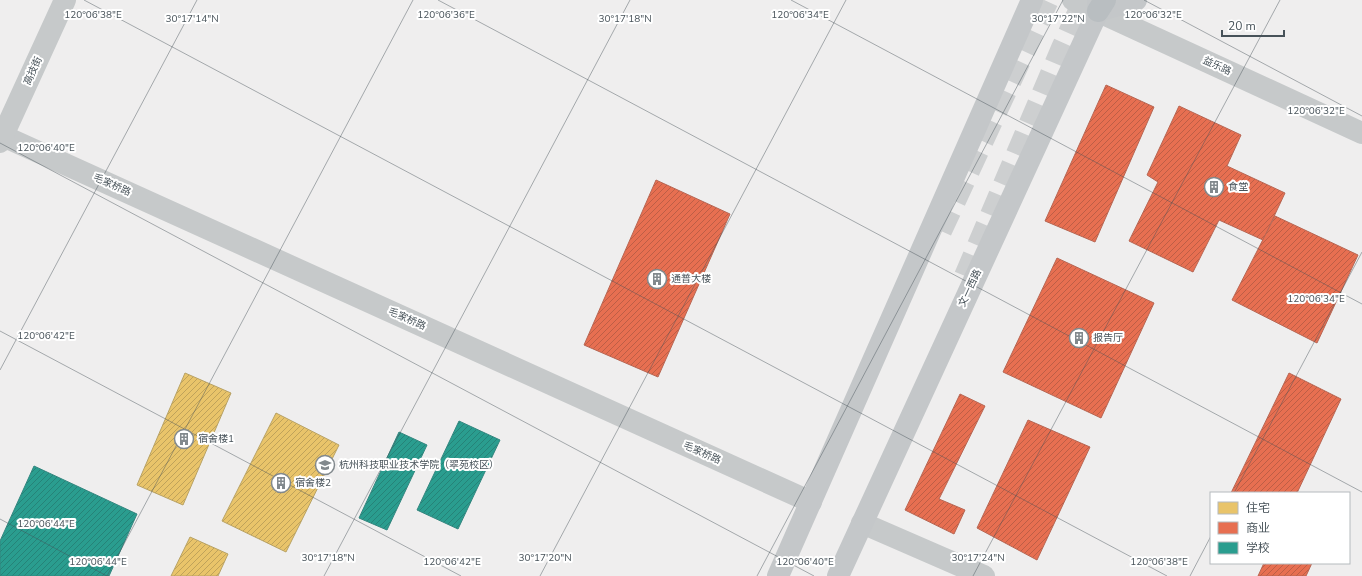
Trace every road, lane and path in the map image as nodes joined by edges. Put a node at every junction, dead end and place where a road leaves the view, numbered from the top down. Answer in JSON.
{"nodes":[{"id":1,"x":65,"y":0,"type":"edge"},
{"id":2,"x":1032,"y":0,"type":"edge"},
{"id":3,"x":1072,"y":0,"type":"edge"},
{"id":4,"x":1136,"y":0,"type":"edge"},
{"id":5,"x":1100,"y":4,"type":"edge"},
{"id":6,"x":1362,"y":133,"type":"edge"},
{"id":7,"x":1,"y":139,"type":"edge"},
{"id":8,"x":811,"y":502,"type":"junction"},
{"id":9,"x":862,"y":523,"type":"junction"},
{"id":10,"x":778,"y":576,"type":"edge"},
{"id":11,"x":838,"y":576,"type":"edge"},
{"id":12,"x":984,"y":576,"type":"edge"}],
"edges":[{"from":1,"to":7,"type":"street","name":"高技街"},
{"from":2,"to":8,"type":"main road"},
{"from":3,"to":5,"type":"street","name":"益乐路"},
{"from":4,"to":5,"type":"main road"},
{"from":5,"to":6,"type":"street","name":"益乐路"},
{"from":5,"to":9,"type":"main road","name":"文一西路"},
{"from":7,"to":8,"type":"street","name":"毛家桥路"},
{"from":8,"to":10,"type":"main road"},
{"from":9,"to":11,"type":"main road","name":"文一西路"},
{"from":9,"to":12,"type":"street"}]}
